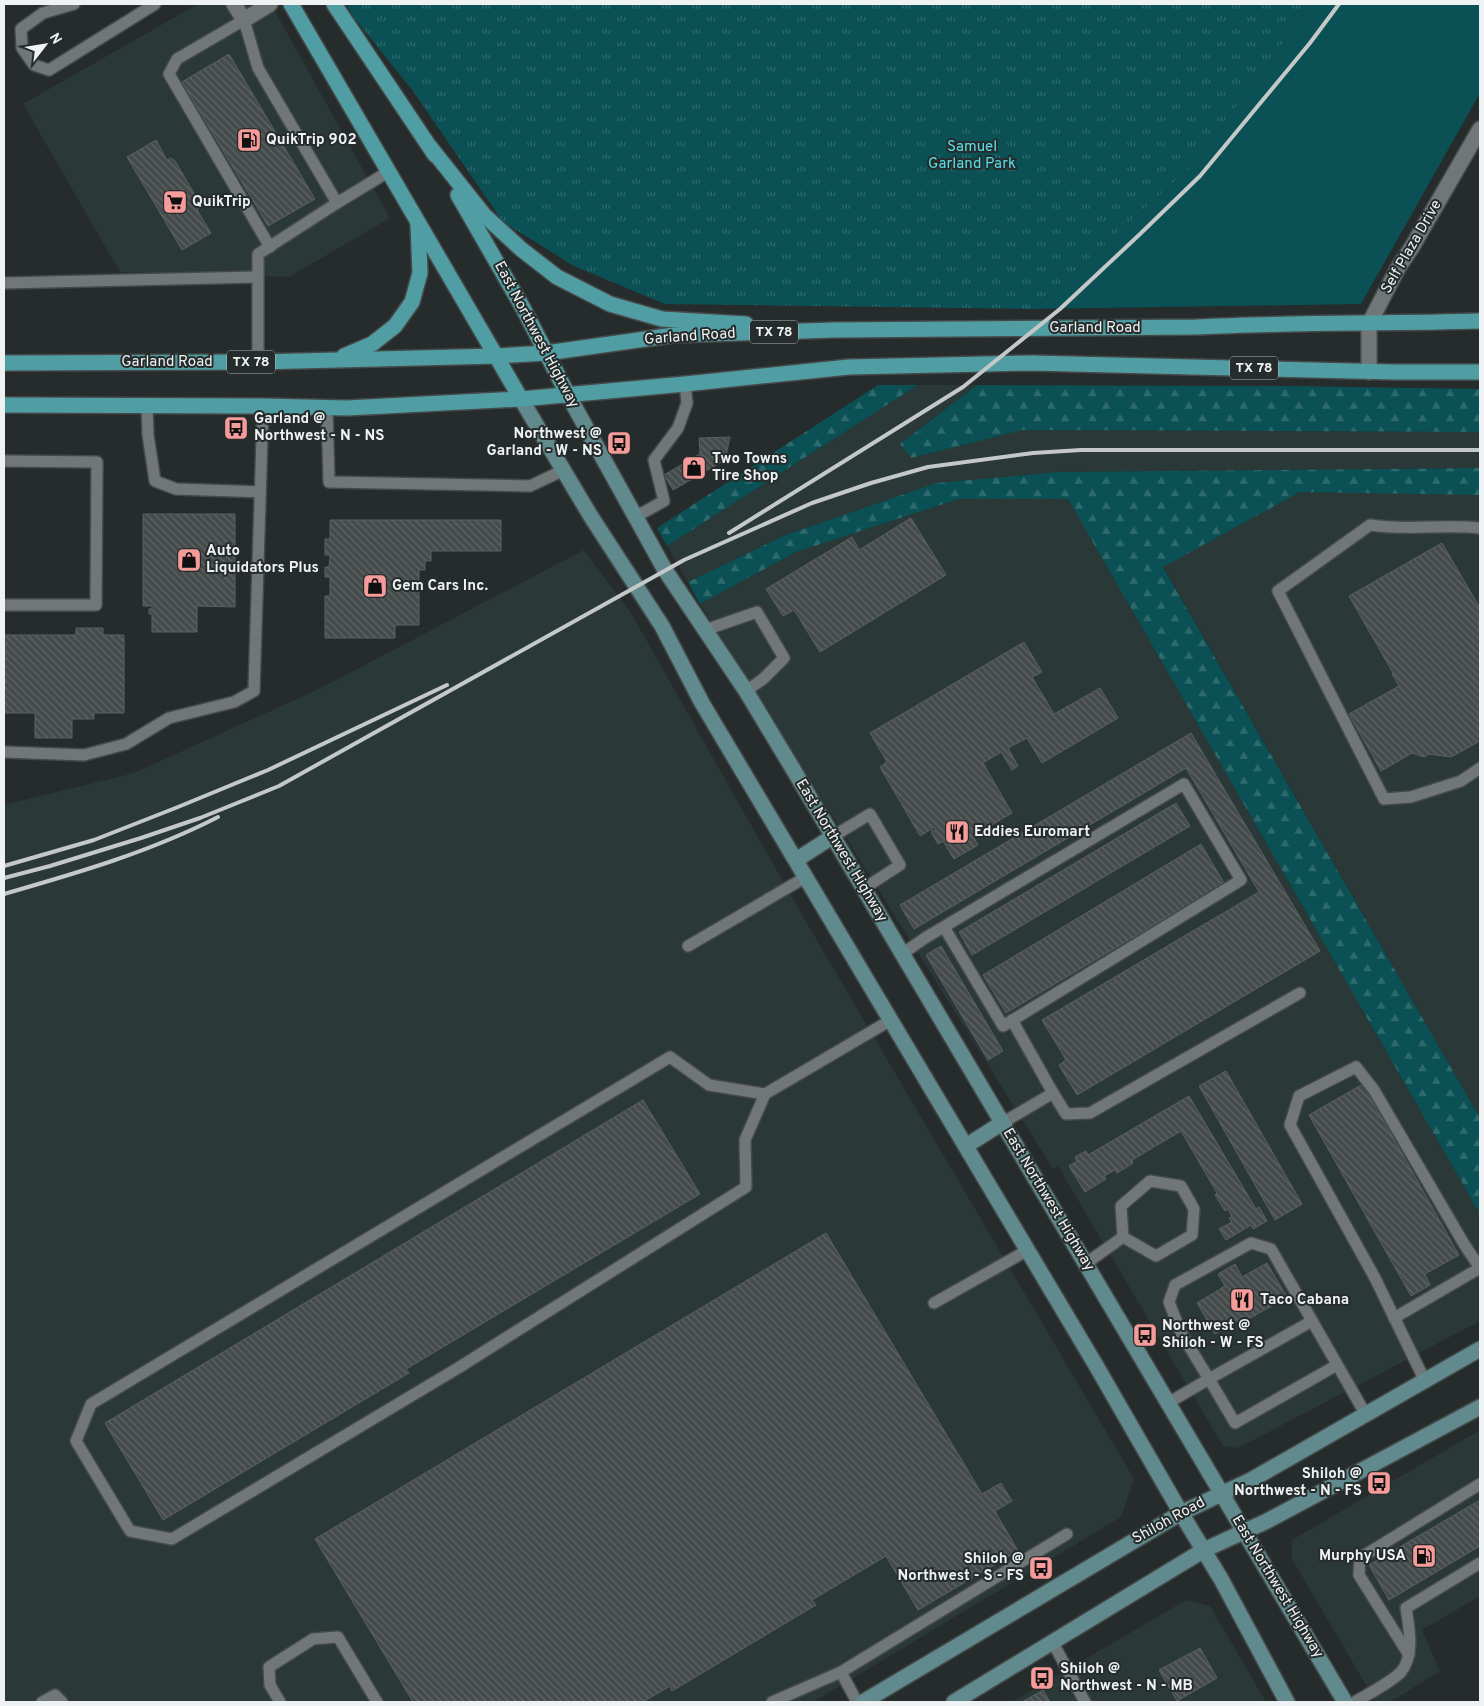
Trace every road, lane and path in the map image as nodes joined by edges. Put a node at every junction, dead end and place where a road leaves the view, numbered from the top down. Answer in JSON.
{"nodes":[{"id":1,"x":74,"y":4,"type":"edge"},
{"id":2,"x":155,"y":4,"type":"edge"},
{"id":3,"x":234,"y":4,"type":"edge"},
{"id":4,"x":270,"y":4,"type":"edge"},
{"id":5,"x":291,"y":4,"type":"edge"},
{"id":6,"x":334,"y":4,"type":"edge"},
{"id":7,"x":244,"y":20,"type":"junction"},
{"id":8,"x":1480,"y":129,"type":"edge"},
{"id":9,"x":430,"y":147,"type":"junction"},
{"id":10,"x":388,"y":172,"type":"junction"},
{"id":11,"x":337,"y":203,"type":"junction"},
{"id":12,"x":418,"y":223,"type":"junction"},
{"id":13,"x":270,"y":247,"type":"junction"},
{"id":14,"x":258,"y":277,"type":"junction"},
{"id":15,"x":4,"y":283,"type":"edge"},
{"id":16,"x":1480,"y":310,"type":"edge"},
{"id":17,"x":1480,"y":321,"type":"edge"},
{"id":18,"x":1438,"y":322,"type":"junction"},
{"id":19,"x":1369,"y":324,"type":"junction"},
{"id":20,"x":835,"y":330,"type":"junction"},
{"id":21,"x":546,"y":353,"type":"junction"},
{"id":22,"x":497,"y":356,"type":"junction"},
{"id":23,"x":338,"y":359,"type":"junction"},
{"id":24,"x":258,"y":362,"type":"junction"},
{"id":25,"x":4,"y":363,"type":"edge"},
{"id":26,"x":1369,"y":372,"type":"junction"},
{"id":27,"x":1480,"y":372,"type":"edge"},
{"id":28,"x":685,"y":384,"type":"junction"},
{"id":29,"x":568,"y":395,"type":"junction"},
{"id":30,"x":521,"y":399,"type":"junction"},
{"id":31,"x":4,"y":405,"type":"edge"},
{"id":32,"x":147,"y":406,"type":"junction"},
{"id":33,"x":262,"y":406,"type":"junction"},
{"id":34,"x":327,"y":408,"type":"junction"},
{"id":35,"x":4,"y":461,"type":"edge"},
{"id":36,"x":564,"y":470,"type":"junction"},
{"id":37,"x":260,"y":492,"type":"junction"},
{"id":38,"x":635,"y":517,"type":"junction"},
{"id":39,"x":1480,"y":528,"type":"edge"},
{"id":40,"x":4,"y":605,"type":"edge"},
{"id":41,"x":705,"y":630,"type":"junction"},
{"id":42,"x":746,"y":691,"type":"junction"},
{"id":43,"x":4,"y":752,"type":"edge"},
{"id":44,"x":1480,"y":768,"type":"edge"},
{"id":45,"x":832,"y":838,"type":"junction"},
{"id":46,"x":796,"y":860,"type":"junction"},
{"id":47,"x":806,"y":877,"type":"junction"},
{"id":48,"x":863,"y":889,"type":"junction"},
{"id":49,"x":944,"y":927,"type":"junction"},
{"id":50,"x":688,"y":946,"type":"dead end"},
{"id":51,"x":902,"y":954,"type":"junction"},
{"id":52,"x":1300,"y":993,"type":"dead end"},
{"id":53,"x":891,"y":1020,"type":"junction"},
{"id":54,"x":1012,"y":1020,"type":"junction"},
{"id":55,"x":1053,"y":1093,"type":"junction"},
{"id":56,"x":765,"y":1094,"type":"junction"},
{"id":57,"x":1002,"y":1123,"type":"junction"},
{"id":58,"x":966,"y":1146,"type":"junction"},
{"id":59,"x":1123,"y":1237,"type":"junction"},
{"id":60,"x":1028,"y":1250,"type":"junction"},
{"id":61,"x":1085,"y":1264,"type":"junction"},
{"id":62,"x":1480,"y":1268,"type":"edge"},
{"id":63,"x":934,"y":1303,"type":"dead end"},
{"id":64,"x":1394,"y":1318,"type":"junction"},
{"id":65,"x":1312,"y":1320,"type":"junction"},
{"id":66,"x":1480,"y":1349,"type":"edge"},
{"id":67,"x":1337,"y":1365,"type":"junction"},
{"id":68,"x":1209,"y":1379,"type":"junction"},
{"id":69,"x":1425,"y":1381,"type":"junction"},
{"id":70,"x":1168,"y":1403,"type":"junction"},
{"id":71,"x":1479,"y":1411,"type":"edge"},
{"id":72,"x":1366,"y":1415,"type":"junction"},
{"id":73,"x":1480,"y":1484,"type":"edge"},
{"id":74,"x":1222,"y":1493,"type":"junction"},
{"id":75,"x":1181,"y":1513,"type":"junction"},
{"id":76,"x":1244,"y":1531,"type":"junction"},
{"id":77,"x":1067,"y":1534,"type":"dead end"},
{"id":78,"x":1204,"y":1550,"type":"junction"},
{"id":79,"x":1480,"y":1563,"type":"edge"},
{"id":80,"x":1053,"y":1643,"type":"junction"},
{"id":81,"x":1409,"y":1655,"type":"junction"},
{"id":82,"x":841,"y":1672,"type":"junction"},
{"id":83,"x":42,"y":1702,"type":"edge"},
{"id":84,"x":62,"y":1702,"type":"edge"},
{"id":85,"x":280,"y":1702,"type":"edge"},
{"id":86,"x":377,"y":1702,"type":"edge"},
{"id":87,"x":772,"y":1702,"type":"edge"},
{"id":88,"x":858,"y":1702,"type":"edge"},
{"id":89,"x":863,"y":1702,"type":"edge"},
{"id":90,"x":954,"y":1702,"type":"edge"},
{"id":91,"x":1085,"y":1702,"type":"edge"},
{"id":92,"x":1287,"y":1702,"type":"edge"},
{"id":93,"x":1345,"y":1702,"type":"edge"},
{"id":94,"x":1355,"y":1702,"type":"edge"}],
"edges":[{"from":1,"to":2,"type":"lane"},
{"from":3,"to":7,"type":"street"},
{"from":4,"to":7,"type":"street"},
{"from":5,"to":10,"type":"main road"},
{"from":6,"to":9,"type":"main road","name":"East Northwest Highway"},
{"from":7,"to":11,"type":"lane"},
{"from":7,"to":13,"type":"lane"},
{"from":8,"to":19,"type":"street","name":"Self Plaza Drive"},
{"from":9,"to":20,"type":"main road"},
{"from":9,"to":21,"type":"main road","name":"East Northwest Highway"},
{"from":10,"to":11,"type":"lane"},
{"from":10,"to":12,"type":"main road"},
{"from":11,"to":13,"type":"lane"},
{"from":12,"to":22,"type":"main road"},
{"from":12,"to":23,"type":"main road"},
{"from":13,"to":14,"type":"lane"},
{"from":14,"to":15,"type":"lane"},
{"from":14,"to":24,"type":"lane"},
{"from":16,"to":18,"type":"main road"},
{"from":17,"to":18,"type":"main road","number":"TX 78"},
{"from":18,"to":19,"type":"main road","name":"Garland Road","number":"TX 78"},
{"from":19,"to":20,"type":"main road","name":"Garland Road","number":"TX 78"},
{"from":19,"to":26,"type":"street","name":"Self Plaza Drive"},
{"from":20,"to":21,"type":"main road","name":"Garland Road","number":"TX 78"},
{"from":21,"to":22,"type":"main road","name":"Garland Road","number":"TX 78"},
{"from":21,"to":29,"type":"main road","name":"East Northwest Highway"},
{"from":22,"to":23,"type":"main road","name":"Garland Road","number":"TX 78"},
{"from":22,"to":30,"type":"main road"},
{"from":23,"to":24,"type":"main road","name":"Garland Road","number":"TX 78"},
{"from":24,"to":25,"type":"main road","name":"Garland Road","number":"TX 78"},
{"from":26,"to":27,"type":"main road","number":"TX 78"},
{"from":26,"to":28,"type":"main road","number":"TX 78"},
{"from":28,"to":29,"type":"main road","number":"TX 78"},
{"from":28,"to":38,"type":"lane"},
{"from":29,"to":30,"type":"main road","number":"TX 78"},
{"from":29,"to":38,"type":"main road","name":"East Northwest Highway"},
{"from":30,"to":34,"type":"main road","number":"TX 78"},
{"from":30,"to":36,"type":"main road"},
{"from":31,"to":32,"type":"main road","number":"TX 78"},
{"from":32,"to":33,"type":"main road","number":"TX 78"},
{"from":32,"to":37,"type":"lane"},
{"from":33,"to":34,"type":"main road","number":"TX 78"},
{"from":33,"to":37,"type":"lane"},
{"from":34,"to":36,"type":"lane"},
{"from":35,"to":40,"type":"lane"},
{"from":36,"to":46,"type":"main road"},
{"from":37,"to":43,"type":"lane"},
{"from":38,"to":41,"type":"main road","name":"East Northwest Highway"},
{"from":39,"to":44,"type":"lane"},
{"from":41,"to":42,"type":"main road","name":"East Northwest Highway"},
{"from":41,"to":42,"type":"lane"},
{"from":42,"to":45,"type":"main road","name":"East Northwest Highway"},
{"from":45,"to":46,"type":"main road"},
{"from":45,"to":48,"type":"main road","name":"East Northwest Highway"},
{"from":45,"to":48,"type":"lane"},
{"from":46,"to":47,"type":"main road"},
{"from":47,"to":50,"type":"lane"},
{"from":47,"to":53,"type":"main road"},
{"from":48,"to":51,"type":"main road","name":"East Northwest Highway"},
{"from":49,"to":51,"type":"lane"},
{"from":49,"to":54,"type":"lane"},
{"from":49,"to":54,"type":"lane"},
{"from":51,"to":57,"type":"main road","name":"East Northwest Highway"},
{"from":52,"to":55,"type":"lane"},
{"from":53,"to":56,"type":"lane"},
{"from":53,"to":58,"type":"main road"},
{"from":54,"to":55,"type":"lane"},
{"from":55,"to":57,"type":"lane"},
{"from":56,"to":56,"type":"lane"},
{"from":57,"to":58,"type":"main road"},
{"from":57,"to":61,"type":"main road","name":"East Northwest Highway"},
{"from":58,"to":60,"type":"main road"},
{"from":59,"to":59,"type":"lane"},
{"from":59,"to":61,"type":"lane"},
{"from":60,"to":63,"type":"lane"},
{"from":60,"to":75,"type":"main road"},
{"from":61,"to":70,"type":"main road","name":"East Northwest Highway"},
{"from":62,"to":64,"type":"lane"},
{"from":62,"to":64,"type":"lane"},
{"from":64,"to":69,"type":"lane"},
{"from":65,"to":67,"type":"lane"},
{"from":65,"to":68,"type":"lane"},
{"from":65,"to":68,"type":"lane"},
{"from":66,"to":69,"type":"main road","name":"Shiloh Road"},
{"from":67,"to":68,"type":"lane"},
{"from":67,"to":72,"type":"lane"},
{"from":68,"to":70,"type":"lane"},
{"from":69,"to":72,"type":"main road","name":"Shiloh Road"},
{"from":70,"to":74,"type":"main road","name":"East Northwest Highway"},
{"from":71,"to":76,"type":"main road"},
{"from":72,"to":74,"type":"main road","name":"Shiloh Road"},
{"from":73,"to":81,"type":"lane"},
{"from":74,"to":75,"type":"main road","name":"Shiloh Road"},
{"from":74,"to":76,"type":"main road","name":"East Northwest Highway"},
{"from":75,"to":78,"type":"main road"},
{"from":75,"to":89,"type":"main road","name":"Shiloh Road"},
{"from":76,"to":78,"type":"main road"},
{"from":76,"to":93,"type":"main road","name":"East Northwest Highway"},
{"from":77,"to":82,"type":"lane"},
{"from":78,"to":80,"type":"main road"},
{"from":78,"to":92,"type":"main road"},
{"from":79,"to":81,"type":"lane"},
{"from":80,"to":90,"type":"main road"},
{"from":80,"to":91,"type":"lane"},
{"from":81,"to":94,"type":"lane"},
{"from":82,"to":87,"type":"lane"},
{"from":82,"to":88,"type":"lane"},
{"from":83,"to":84,"type":"lane"},
{"from":85,"to":86,"type":"lane"}]}
